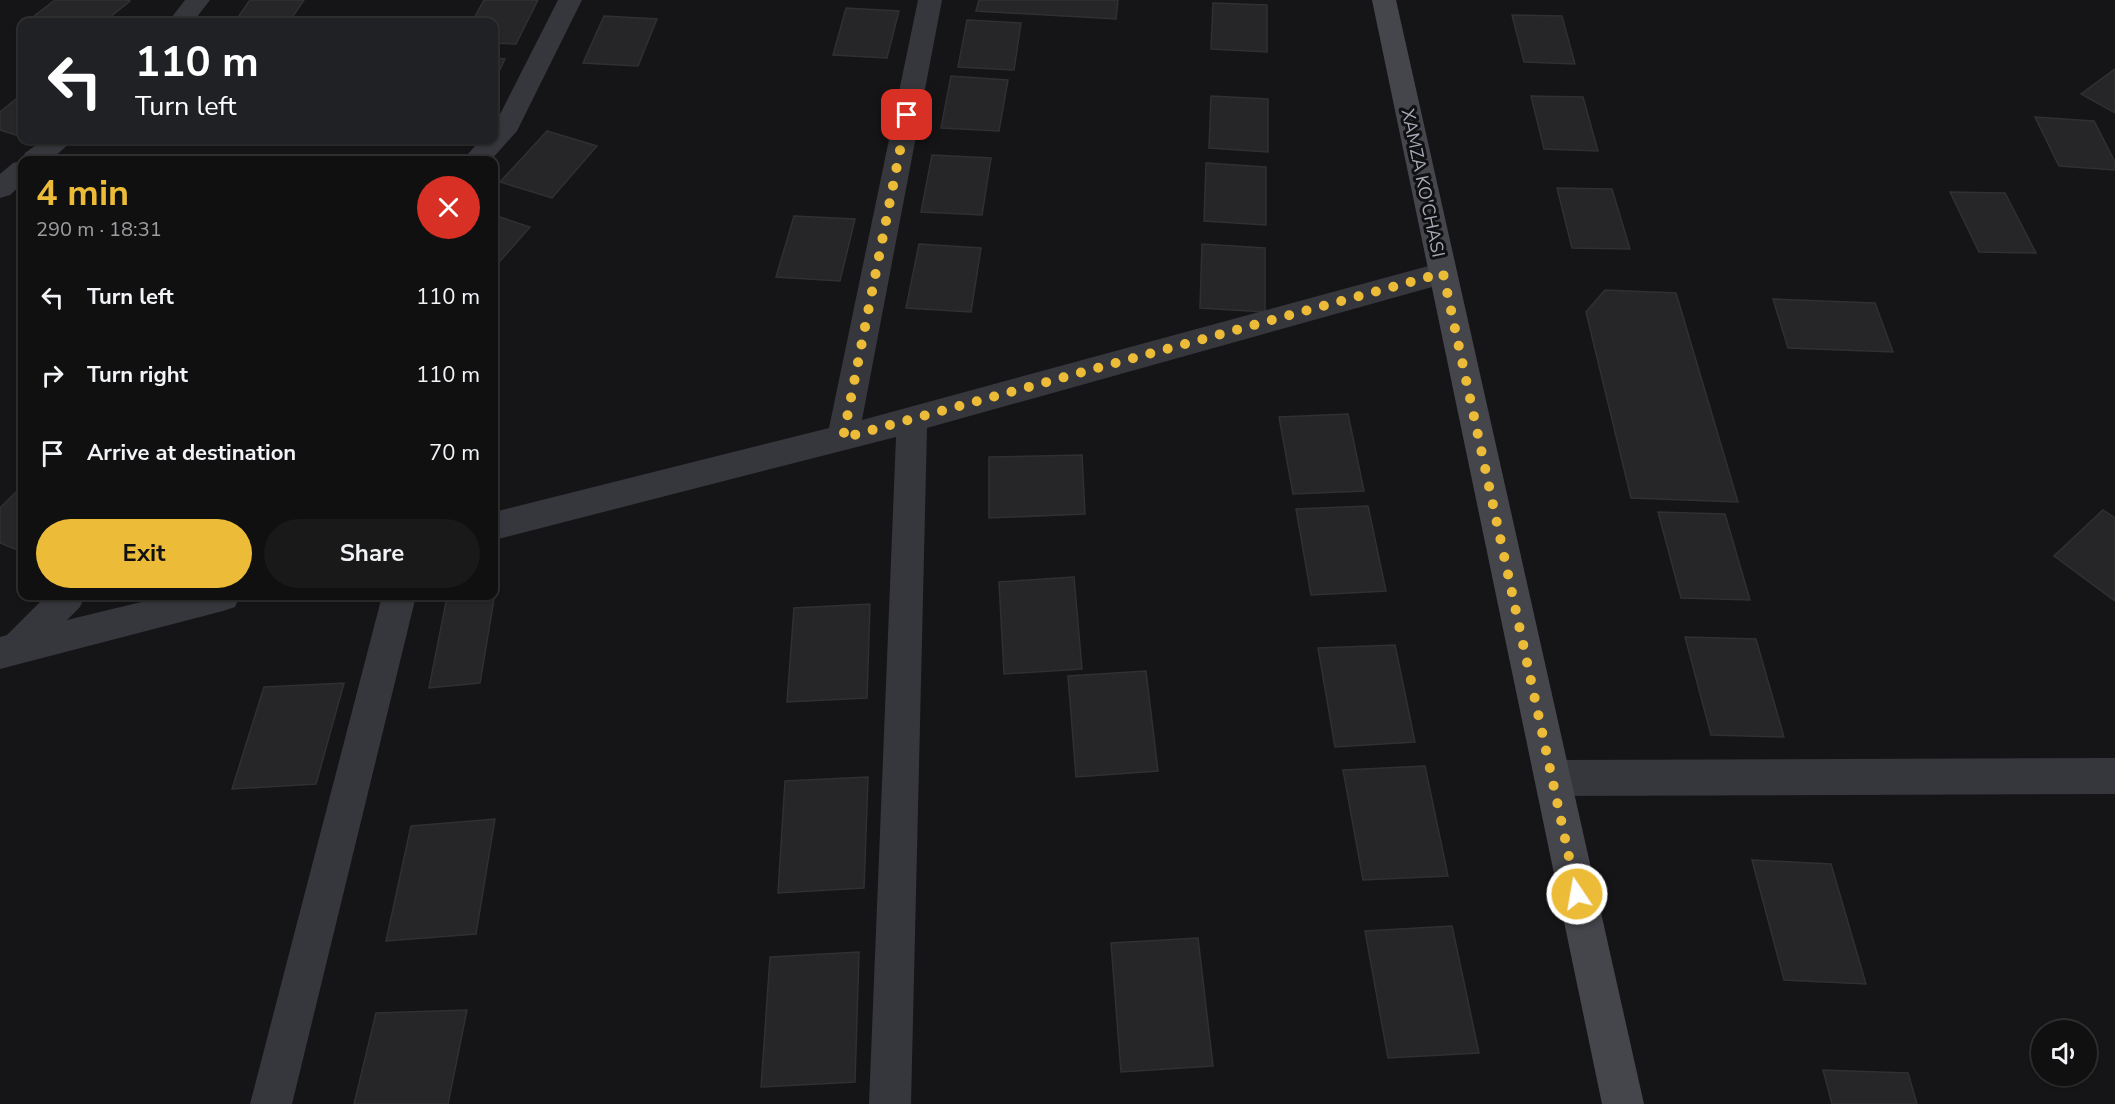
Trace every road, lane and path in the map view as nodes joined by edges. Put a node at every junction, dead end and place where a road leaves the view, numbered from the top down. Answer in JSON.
{"nodes":[{"id":1,"x":198,"y":0,"type":"edge"},
{"id":2,"x":570,"y":0,"type":"edge"},
{"id":3,"x":930,"y":0,"type":"edge"},
{"id":4,"x":1384,"y":0,"type":"edge"},
{"id":5,"x":183,"y":18,"type":"edge"},
{"id":6,"x":498,"y":137,"type":"edge"},
{"id":7,"x":55,"y":144,"type":"edge"},
{"id":8,"x":492,"y":144,"type":"edge"},
{"id":9,"x":39,"y":156,"type":"edge"},
{"id":10,"x":481,"y":156,"type":"edge"},
{"id":11,"x":18,"y":173,"type":"edge"},
{"id":12,"x":0,"y":188,"type":"edge"},
{"id":13,"x":1443,"y":273,"type":"junction"},
{"id":14,"x":912,"y":420,"type":"junction"},
{"id":15,"x":843,"y":438,"type":"junction"},
{"id":16,"x":498,"y":525,"type":"edge"},
{"id":17,"x":64,"y":600,"type":"edge"},
{"id":18,"x":207,"y":600,"type":"edge"},
{"id":19,"x":398,"y":600,"type":"edge"},
{"id":20,"x":9,"y":651,"type":"edge"},
{"id":21,"x":2115,"y":776,"type":"edge"},
{"id":22,"x":1552,"y":778,"type":"junction"},
{"id":23,"x":271,"y":1104,"type":"edge"},
{"id":24,"x":890,"y":1104,"type":"edge"},
{"id":25,"x":1623,"y":1104,"type":"edge"}],
"edges":[{"from":1,"to":5,"type":"street"},
{"from":2,"to":6,"type":"street"},
{"from":3,"to":15,"type":"street"},
{"from":4,"to":13,"type":"street","name":"XAMZA KO'CHASI"},
{"from":7,"to":9,"type":"street"},
{"from":8,"to":10,"type":"street"},
{"from":11,"to":12,"type":"street"},
{"from":13,"to":14,"type":"street"},
{"from":13,"to":22,"type":"street","name":"XAMZA KO'CHASI"},
{"from":14,"to":15,"type":"street"},
{"from":14,"to":24,"type":"street"},
{"from":15,"to":16,"type":"street"},
{"from":17,"to":20,"type":"street"},
{"from":18,"to":20,"type":"street"},
{"from":19,"to":23,"type":"street"},
{"from":21,"to":22,"type":"street"},
{"from":22,"to":25,"type":"street","name":"XAMZA KO'CHASI"}]}
